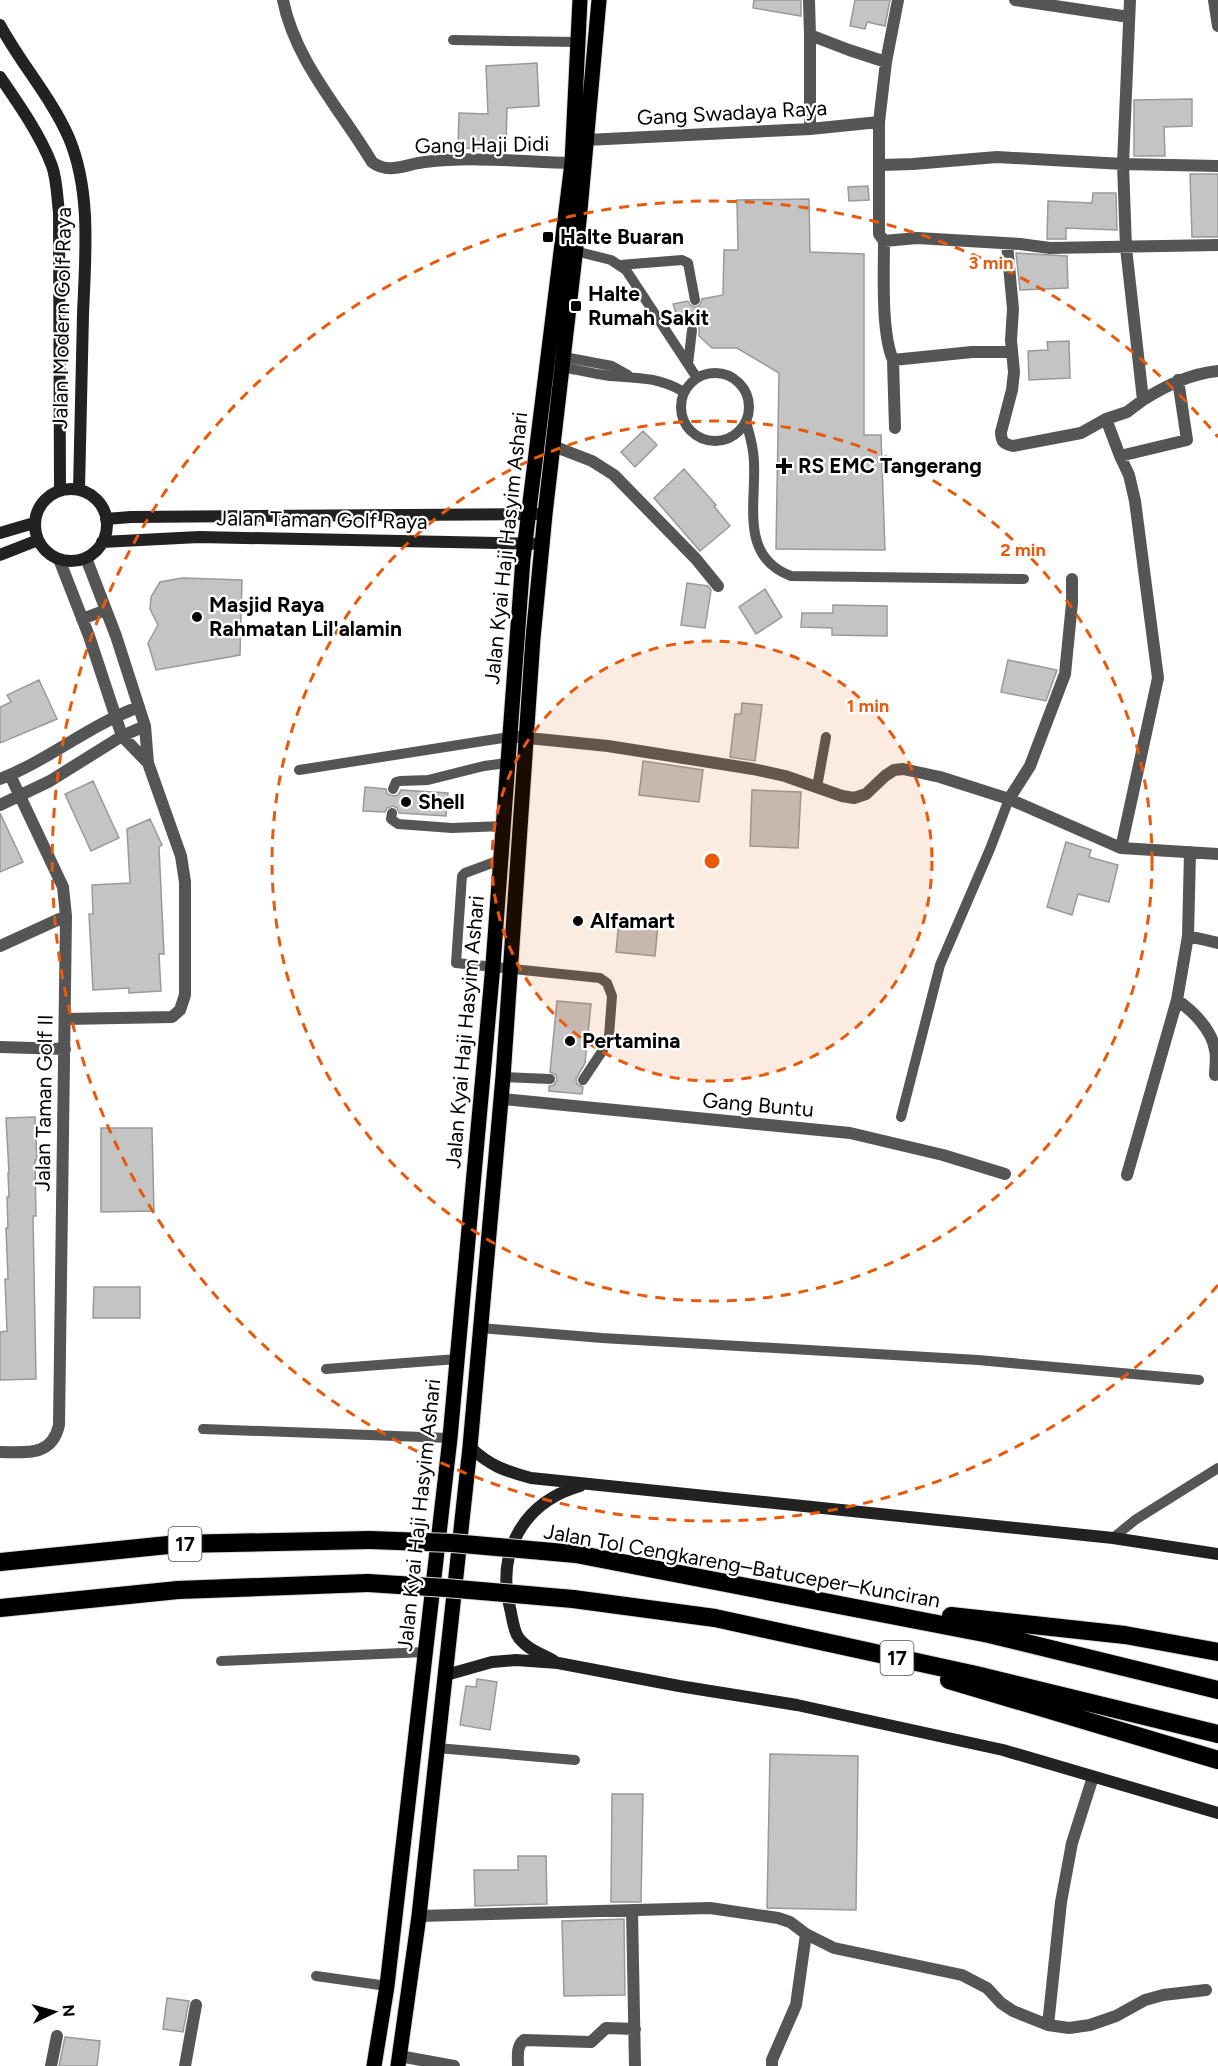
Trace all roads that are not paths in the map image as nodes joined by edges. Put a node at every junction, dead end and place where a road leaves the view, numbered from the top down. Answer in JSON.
{"nodes":[{"id":1,"x":283,"y":0,"type":"edge"},
{"id":2,"x":580,"y":0,"type":"edge"},
{"id":3,"x":599,"y":0,"type":"edge"},
{"id":4,"x":809,"y":0,"type":"edge"},
{"id":5,"x":898,"y":0,"type":"edge"},
{"id":6,"x":1015,"y":0,"type":"edge"},
{"id":7,"x":1130,"y":0,"type":"edge"},
{"id":8,"x":1214,"y":0,"type":"edge"},
{"id":9,"x":1129,"y":17,"type":"junction"},
{"id":10,"x":0,"y":25,"type":"edge"},
{"id":11,"x":1218,"y":26,"type":"edge"},
{"id":12,"x":810,"y":35,"type":"junction"},
{"id":13,"x":453,"y":40,"type":"dead end"},
{"id":14,"x":578,"y":42,"type":"junction"},
{"id":15,"x":886,"y":62,"type":"junction"},
{"id":16,"x":0,"y":76,"type":"edge"},
{"id":17,"x":879,"y":122,"type":"junction"},
{"id":18,"x":810,"y":129,"type":"junction"},
{"id":19,"x":586,"y":140,"type":"junction"},
{"id":20,"x":572,"y":163,"type":"junction"},
{"id":21,"x":1123,"y":164,"type":"junction"},
{"id":22,"x":880,"y":165,"type":"junction"},
{"id":23,"x":1218,"y":166,"type":"edge"},
{"id":24,"x":884,"y":241,"type":"junction"},
{"id":25,"x":1007,"y":244,"type":"junction"},
{"id":26,"x":1218,"y":245,"type":"edge"},
{"id":27,"x":1126,"y":248,"type":"junction"},
{"id":28,"x":581,"y":253,"type":"junction"},
{"id":29,"x":620,"y":265,"type":"junction"},
{"id":30,"x":695,"y":300,"type":"dead end"},
{"id":31,"x":692,"y":330,"type":"dead end"},
{"id":32,"x":1012,"y":352,"type":"junction"},
{"id":33,"x":893,"y":360,"type":"junction"},
{"id":34,"x":563,"y":362,"type":"junction"},
{"id":35,"x":688,"y":364,"type":"junction"},
{"id":36,"x":1218,"y":372,"type":"edge"},
{"id":37,"x":697,"y":378,"type":"junction"},
{"id":38,"x":1178,"y":380,"type":"junction"},
{"id":39,"x":684,"y":392,"type":"junction"},
{"id":40,"x":1143,"y":400,"type":"junction"},
{"id":41,"x":1106,"y":420,"type":"junction"},
{"id":42,"x":746,"y":422,"type":"junction"},
{"id":43,"x":895,"y":428,"type":"dead end"},
{"id":44,"x":553,"y":447,"type":"junction"},
{"id":45,"x":1120,"y":456,"type":"junction"},
{"id":46,"x":79,"y":489,"type":"junction"},
{"id":47,"x":60,"y":490,"type":"junction"},
{"id":48,"x":528,"y":514,"type":"junction"},
{"id":49,"x":545,"y":514,"type":"junction"},
{"id":50,"x":106,"y":519,"type":"junction"},
{"id":51,"x":34,"y":523,"type":"junction"},
{"id":52,"x":0,"y":533,"type":"edge"},
{"id":53,"x":38,"y":540,"type":"junction"},
{"id":54,"x":102,"y":542,"type":"junction"},
{"id":55,"x":525,"y":544,"type":"junction"},
{"id":56,"x":542,"y":544,"type":"junction"},
{"id":57,"x":0,"y":555,"type":"edge"},
{"id":58,"x":86,"y":558,"type":"junction"},
{"id":59,"x":59,"y":559,"type":"junction"},
{"id":60,"x":1024,"y":579,"type":"dead end"},
{"id":61,"x":1071,"y":579,"type":"dead end"},
{"id":62,"x":718,"y":586,"type":"dead end"},
{"id":63,"x":106,"y":610,"type":"junction"},
{"id":64,"x":82,"y":619,"type":"junction"},
{"id":65,"x":139,"y":707,"type":"junction"},
{"id":66,"x":115,"y":716,"type":"junction"},
{"id":67,"x":145,"y":726,"type":"junction"},
{"id":68,"x":123,"y":736,"type":"junction"},
{"id":69,"x":826,"y":736,"type":"dead end"},
{"id":70,"x":509,"y":737,"type":"junction"},
{"id":71,"x":526,"y":738,"type":"junction"},
{"id":72,"x":507,"y":763,"type":"junction"},
{"id":73,"x":148,"y":764,"type":"junction"},
{"id":74,"x":299,"y":770,"type":"dead end"},
{"id":75,"x":5,"y":777,"type":"edge"},
{"id":76,"x":818,"y":787,"type":"junction"},
{"id":77,"x":393,"y":789,"type":"dead end"},
{"id":78,"x":20,"y":797,"type":"junction"},
{"id":79,"x":1009,"y":799,"type":"junction"},
{"id":80,"x":0,"y":805,"type":"edge"},
{"id":81,"x":392,"y":813,"type":"dead end"},
{"id":82,"x":504,"y":825,"type":"junction"},
{"id":83,"x":1121,"y":848,"type":"junction"},
{"id":84,"x":1190,"y":852,"type":"junction"},
{"id":85,"x":1218,"y":855,"type":"edge"},
{"id":86,"x":500,"y":860,"type":"junction"},
{"id":87,"x":66,"y":916,"type":"junction"},
{"id":88,"x":1188,"y":936,"type":"junction"},
{"id":89,"x":1218,"y":943,"type":"edge"},
{"id":90,"x":0,"y":946,"type":"edge"},
{"id":91,"x":493,"y":965,"type":"junction"},
{"id":92,"x":512,"y":967,"type":"junction"},
{"id":93,"x":1177,"y":1000,"type":"junction"},
{"id":94,"x":65,"y":1019,"type":"junction"},
{"id":95,"x":0,"y":1047,"type":"edge"},
{"id":96,"x":65,"y":1049,"type":"junction"},
{"id":97,"x":1215,"y":1075,"type":"dead end"},
{"id":98,"x":484,"y":1076,"type":"junction"},
{"id":99,"x":503,"y":1077,"type":"junction"},
{"id":100,"x":550,"y":1079,"type":"dead end"},
{"id":101,"x":584,"y":1080,"type":"dead end"},
{"id":102,"x":501,"y":1099,"type":"junction"},
{"id":103,"x":901,"y":1117,"type":"dead end"},
{"id":104,"x":1005,"y":1174,"type":"dead end"},
{"id":105,"x":1127,"y":1175,"type":"dead end"},
{"id":106,"x":481,"y":1328,"type":"junction"},
{"id":107,"x":457,"y":1359,"type":"junction"},
{"id":108,"x":326,"y":1369,"type":"dead end"},
{"id":109,"x":1199,"y":1380,"type":"dead end"},
{"id":110,"x":203,"y":1429,"type":"dead end"},
{"id":111,"x":450,"y":1438,"type":"junction"},
{"id":112,"x":470,"y":1447,"type":"junction"},
{"id":113,"x":0,"y":1452,"type":"edge"},
{"id":114,"x":1218,"y":1468,"type":"edge"},
{"id":115,"x":588,"y":1484,"type":"junction"},
{"id":116,"x":1113,"y":1538,"type":"junction"},
{"id":117,"x":1218,"y":1554,"type":"edge"},
{"id":118,"x":0,"y":1562,"type":"edge"},
{"id":119,"x":836,"y":1604,"type":"junction"},
{"id":120,"x":0,"y":1608,"type":"edge"},
{"id":121,"x":822,"y":1643,"type":"junction"},
{"id":122,"x":425,"y":1652,"type":"junction"},
{"id":123,"x":1218,"y":1652,"type":"edge"},
{"id":124,"x":221,"y":1661,"type":"dead end"},
{"id":125,"x":558,"y":1663,"type":"junction"},
{"id":126,"x":446,"y":1675,"type":"junction"},
{"id":127,"x":1218,"y":1690,"type":"edge"},
{"id":128,"x":1218,"y":1734,"type":"edge"},
{"id":129,"x":437,"y":1748,"type":"junction"},
{"id":130,"x":575,"y":1760,"type":"dead end"},
{"id":131,"x":1218,"y":1760,"type":"edge"},
{"id":132,"x":1093,"y":1776,"type":"junction"},
{"id":133,"x":1218,"y":1813,"type":"edge"},
{"id":134,"x":632,"y":1910,"type":"junction"},
{"id":135,"x":419,"y":1916,"type":"junction"},
{"id":136,"x":806,"y":1934,"type":"junction"},
{"id":137,"x":316,"y":1976,"type":"dead end"},
{"id":138,"x":387,"y":1986,"type":"junction"},
{"id":139,"x":1206,"y":1990,"type":"dead end"},
{"id":140,"x":196,"y":2005,"type":"dead end"},
{"id":141,"x":1048,"y":2025,"type":"junction"},
{"id":142,"x":635,"y":2029,"type":"junction"},
{"id":143,"x":57,"y":2036,"type":"dead end"},
{"id":144,"x":398,"y":2061,"type":"edge"},
{"id":145,"x":51,"y":2066,"type":"edge"},
{"id":146,"x":185,"y":2066,"type":"edge"},
{"id":147,"x":374,"y":2066,"type":"edge"},
{"id":148,"x":454,"y":2066,"type":"edge"},
{"id":149,"x":518,"y":2066,"type":"edge"},
{"id":150,"x":635,"y":2066,"type":"edge"},
{"id":151,"x":772,"y":2066,"type":"edge"}],
"edges":[{"from":1,"to":20,"type":"street","name":"Gang Haji Didi"},
{"from":2,"to":14,"type":"main road","name":"Jalan Kyai Haji Hasyim Ashari"},
{"from":3,"to":19,"type":"main road","name":"Jalan Kyai Haji Hasyim Ashari"},
{"from":4,"to":12,"type":"street"},
{"from":5,"to":15,"type":"street"},
{"from":6,"to":9,"type":"street"},
{"from":7,"to":9,"type":"street"},
{"from":8,"to":11,"type":"street"},
{"from":9,"to":21,"type":"street"},
{"from":10,"to":46,"type":"street","name":"Jalan Modern Golf Raya"},
{"from":12,"to":15,"type":"street"},
{"from":12,"to":18,"type":"street"},
{"from":13,"to":14,"type":"lane"},
{"from":14,"to":20,"type":"main road","name":"Jalan Kyai Haji Hasyim Ashari"},
{"from":15,"to":17,"type":"street"},
{"from":16,"to":47,"type":"street","name":"Jalan Modern Golf Raya"},
{"from":17,"to":18,"type":"street","name":"Gang Swadaya Raya"},
{"from":17,"to":22,"type":"street"},
{"from":18,"to":19,"type":"street","name":"Gang Swadaya Raya"},
{"from":19,"to":28,"type":"main road","name":"Jalan Kyai Haji Hasyim Ashari"},
{"from":20,"to":48,"type":"main road","name":"Jalan Kyai Haji Hasyim Ashari"},
{"from":21,"to":22,"type":"street"},
{"from":21,"to":23,"type":"street"},
{"from":21,"to":27,"type":"street"},
{"from":22,"to":24,"type":"street"},
{"from":24,"to":25,"type":"street"},
{"from":24,"to":33,"type":"street"},
{"from":25,"to":27,"type":"street"},
{"from":25,"to":32,"type":"street"},
{"from":26,"to":27,"type":"street"},
{"from":27,"to":40,"type":"street"},
{"from":28,"to":29,"type":"lane"},
{"from":28,"to":34,"type":"main road","name":"Jalan Kyai Haji Hasyim Ashari"},
{"from":29,"to":30,"type":"lane"},
{"from":29,"to":35,"type":"lane"},
{"from":31,"to":35,"type":"lane"},
{"from":32,"to":33,"type":"street"},
{"from":32,"to":41,"type":"street"},
{"from":33,"to":43,"type":"street"},
{"from":34,"to":39,"type":"lane"},
{"from":34,"to":44,"type":"main road","name":"Jalan Kyai Haji Hasyim Ashari"},
{"from":35,"to":37,"type":"lane"},
{"from":36,"to":38,"type":"street"},
{"from":37,"to":39,"type":"lane"},
{"from":37,"to":42,"type":"lane"},
{"from":38,"to":40,"type":"street"},
{"from":38,"to":45,"type":"street"},
{"from":39,"to":42,"type":"lane"},
{"from":40,"to":41,"type":"street"},
{"from":41,"to":45,"type":"street"},
{"from":42,"to":60,"type":"lane"},
{"from":44,"to":49,"type":"main road","name":"Jalan Kyai Haji Hasyim Ashari"},
{"from":44,"to":62,"type":"street"},
{"from":45,"to":83,"type":"street"},
{"from":46,"to":47,"type":"street"},
{"from":46,"to":50,"type":"street"},
{"from":47,"to":51,"type":"street"},
{"from":48,"to":49,"type":"street","name":"Jalan Taman Golf Raya"},
{"from":48,"to":50,"type":"street","name":"Jalan Taman Golf Raya"},
{"from":48,"to":55,"type":"main road","name":"Jalan Kyai Haji Hasyim Ashari"},
{"from":49,"to":56,"type":"main road","name":"Jalan Kyai Haji Hasyim Ashari"},
{"from":50,"to":54,"type":"street"},
{"from":51,"to":52,"type":"street"},
{"from":51,"to":53,"type":"street"},
{"from":53,"to":57,"type":"street"},
{"from":53,"to":59,"type":"street"},
{"from":54,"to":55,"type":"street","name":"Jalan Taman Golf Raya"},
{"from":54,"to":58,"type":"street"},
{"from":55,"to":56,"type":"street","name":"Jalan Taman Golf Raya"},
{"from":55,"to":70,"type":"main road","name":"Jalan Kyai Haji Hasyim Ashari"},
{"from":56,"to":71,"type":"main road","name":"Jalan Kyai Haji Hasyim Ashari"},
{"from":58,"to":59,"type":"street"},
{"from":58,"to":63,"type":"street"},
{"from":59,"to":64,"type":"street"},
{"from":61,"to":79,"type":"street"},
{"from":63,"to":64,"type":"street"},
{"from":63,"to":65,"type":"street"},
{"from":64,"to":66,"type":"street"},
{"from":65,"to":66,"type":"street"},
{"from":65,"to":67,"type":"street"},
{"from":66,"to":68,"type":"street"},
{"from":66,"to":75,"type":"street"},
{"from":67,"to":68,"type":"street"},
{"from":67,"to":73,"type":"street"},
{"from":68,"to":73,"type":"street"},
{"from":68,"to":78,"type":"street"},
{"from":69,"to":76,"type":"lane"},
{"from":70,"to":71,"type":"street"},
{"from":70,"to":72,"type":"main road","name":"Jalan Kyai Haji Hasyim Ashari"},
{"from":70,"to":74,"type":"lane"},
{"from":71,"to":76,"type":"street"},
{"from":71,"to":92,"type":"main road","name":"Jalan Kyai Haji Hasyim Ashari"},
{"from":72,"to":77,"type":"lane"},
{"from":72,"to":82,"type":"main road","name":"Jalan Kyai Haji Hasyim Ashari"},
{"from":73,"to":94,"type":"street"},
{"from":75,"to":78,"type":"street","name":"Jalan Taman Golf II"},
{"from":76,"to":79,"type":"street"},
{"from":78,"to":80,"type":"street"},
{"from":78,"to":87,"type":"street","name":"Jalan Taman Golf II"},
{"from":79,"to":83,"type":"street"},
{"from":79,"to":103,"type":"lane"},
{"from":81,"to":82,"type":"lane"},
{"from":82,"to":86,"type":"main road","name":"Jalan Kyai Haji Hasyim Ashari"},
{"from":83,"to":84,"type":"street"},
{"from":84,"to":85,"type":"street"},
{"from":84,"to":88,"type":"street"},
{"from":86,"to":91,"type":"main road","name":"Jalan Kyai Haji Hasyim Ashari"},
{"from":86,"to":91,"type":"lane"},
{"from":87,"to":90,"type":"street"},
{"from":87,"to":94,"type":"street","name":"Jalan Taman Golf II"},
{"from":88,"to":89,"type":"street"},
{"from":88,"to":93,"type":"street"},
{"from":91,"to":92,"type":"lane"},
{"from":91,"to":98,"type":"main road","name":"Jalan Kyai Haji Hasyim Ashari"},
{"from":92,"to":99,"type":"main road","name":"Jalan Kyai Haji Hasyim Ashari"},
{"from":92,"to":101,"type":"lane"},
{"from":93,"to":97,"type":"street"},
{"from":93,"to":105,"type":"street"},
{"from":94,"to":96,"type":"street","name":"Jalan Taman Golf II"},
{"from":95,"to":96,"type":"street"},
{"from":96,"to":113,"type":"street","name":"Jalan Taman Golf II"},
{"from":98,"to":99,"type":"main road"},
{"from":98,"to":107,"type":"main road","name":"Jalan Kyai Haji Hasyim Ashari"},
{"from":99,"to":100,"type":"lane"},
{"from":99,"to":102,"type":"main road","name":"Jalan Kyai Haji Hasyim Ashari"},
{"from":102,"to":104,"type":"street","name":"Gang Buntu"},
{"from":102,"to":106,"type":"main road","name":"Jalan Kyai Haji Hasyim Ashari"},
{"from":106,"to":109,"type":"lane"},
{"from":106,"to":112,"type":"main road","name":"Jalan Kyai Haji Hasyim Ashari"},
{"from":107,"to":108,"type":"lane"},
{"from":107,"to":111,"type":"main road","name":"Jalan Kyai Haji Hasyim Ashari"},
{"from":110,"to":111,"type":"lane"},
{"from":111,"to":122,"type":"main road","name":"Jalan Kyai Haji Hasyim Ashari"},
{"from":112,"to":115,"type":"street"},
{"from":112,"to":126,"type":"main road","name":"Jalan Kyai Haji Hasyim Ashari"},
{"from":114,"to":116,"type":"lane"},
{"from":115,"to":116,"type":"street"},
{"from":115,"to":125,"type":"street"},
{"from":116,"to":117,"type":"street"},
{"from":118,"to":119,"type":"highway","name":"Jalan Tol Cengkareng–Batuceper–Kunciran","number":"17","bridge":true},
{"from":119,"to":123,"type":"highway"},
{"from":119,"to":127,"type":"highway","name":"Jalan Tol Cengkareng–Batuceper–Kunciran","number":"17"},
{"from":120,"to":121,"type":"highway","number":"17","bridge":true},
{"from":121,"to":128,"type":"highway","number":"17"},
{"from":121,"to":131,"type":"highway"},
{"from":122,"to":124,"type":"lane"},
{"from":122,"to":138,"type":"main road","name":"Jalan Kyai Haji Hasyim Ashari"},
{"from":125,"to":126,"type":"street"},
{"from":125,"to":132,"type":"street"},
{"from":126,"to":129,"type":"main road","name":"Jalan Kyai Haji Hasyim Ashari"},
{"from":129,"to":130,"type":"lane"},
{"from":129,"to":135,"type":"main road","name":"Jalan Kyai Haji Hasyim Ashari"},
{"from":132,"to":133,"type":"street"},
{"from":132,"to":141,"type":"street"},
{"from":134,"to":135,"type":"street"},
{"from":134,"to":136,"type":"street"},
{"from":134,"to":142,"type":"street"},
{"from":135,"to":144,"type":"main road","name":"Jalan Kyai Haji Hasyim Ashari"},
{"from":136,"to":141,"type":"street"},
{"from":136,"to":151,"type":"street"},
{"from":137,"to":138,"type":"lane"},
{"from":138,"to":147,"type":"main road","name":"Jalan Kyai Haji Hasyim Ashari"},
{"from":139,"to":141,"type":"street"},
{"from":140,"to":146,"type":"street"},
{"from":142,"to":149,"type":"street"},
{"from":142,"to":150,"type":"street"},
{"from":143,"to":145,"type":"street"},
{"from":144,"to":148,"type":"street"}]}
